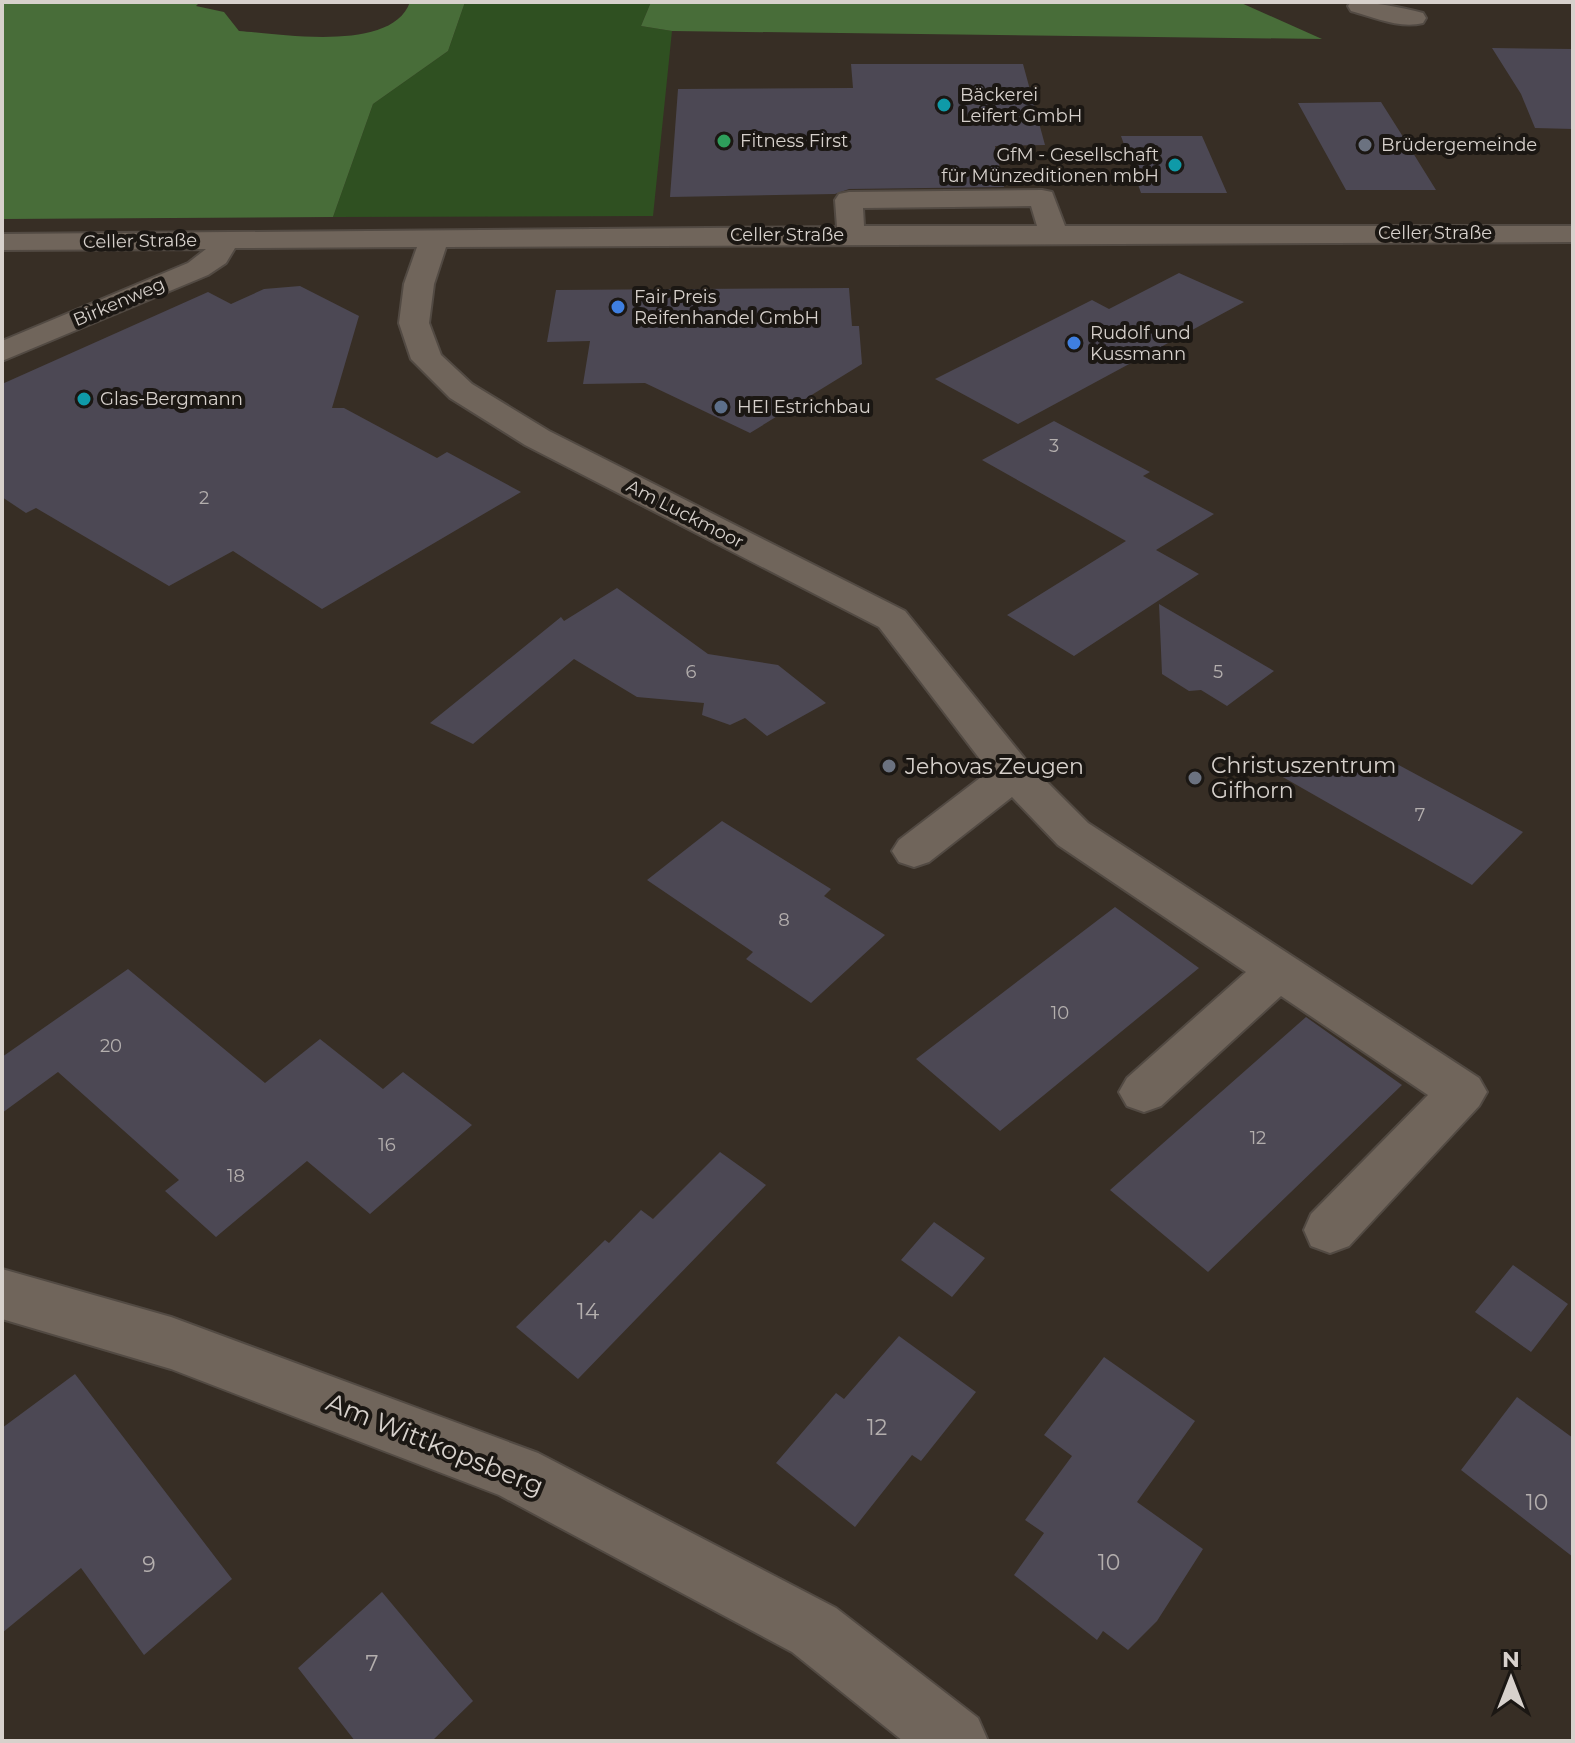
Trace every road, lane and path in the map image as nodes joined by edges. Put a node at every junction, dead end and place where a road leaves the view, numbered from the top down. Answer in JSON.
{"nodes":[{"id":1,"x":1364,"y":4,"type":"edge"},
{"id":2,"x":1415,"y":18,"type":"dead end"},
{"id":3,"x":1573,"y":234,"type":"edge"},
{"id":4,"x":435,"y":237,"type":"junction"},
{"id":5,"x":2,"y":242,"type":"edge"},
{"id":6,"x":213,"y":255,"type":"junction"},
{"id":7,"x":2,"y":352,"type":"edge"},
{"id":8,"x":1014,"y":774,"type":"junction"},
{"id":9,"x":914,"y":851,"type":"dead end"},
{"id":10,"x":1278,"y":971,"type":"junction"},
{"id":11,"x":1144,"y":1092,"type":"dead end"},
{"id":12,"x":1330,"y":1230,"type":"dead end"},
{"id":13,"x":2,"y":1294,"type":"edge"},
{"id":14,"x":955,"y":1741,"type":"edge"}],
"edges":[{"from":1,"to":2,"type":"street"},
{"from":3,"to":4,"type":"street","name":"Celler Straße"},
{"from":4,"to":6,"type":"street","name":"Celler Straße"},
{"from":4,"to":8,"type":"street","name":"Am Luckmoor"},
{"from":5,"to":6,"type":"street","name":"Celler Straße"},
{"from":6,"to":7,"type":"street","name":"Birkenweg"},
{"from":8,"to":9,"type":"street"},
{"from":8,"to":10,"type":"street","name":"Am Luckmoor"},
{"from":10,"to":11,"type":"street"},
{"from":10,"to":12,"type":"street","name":"Am Luckmoor"},
{"from":13,"to":14,"type":"street","name":"Am Wittkopsberg"}]}
